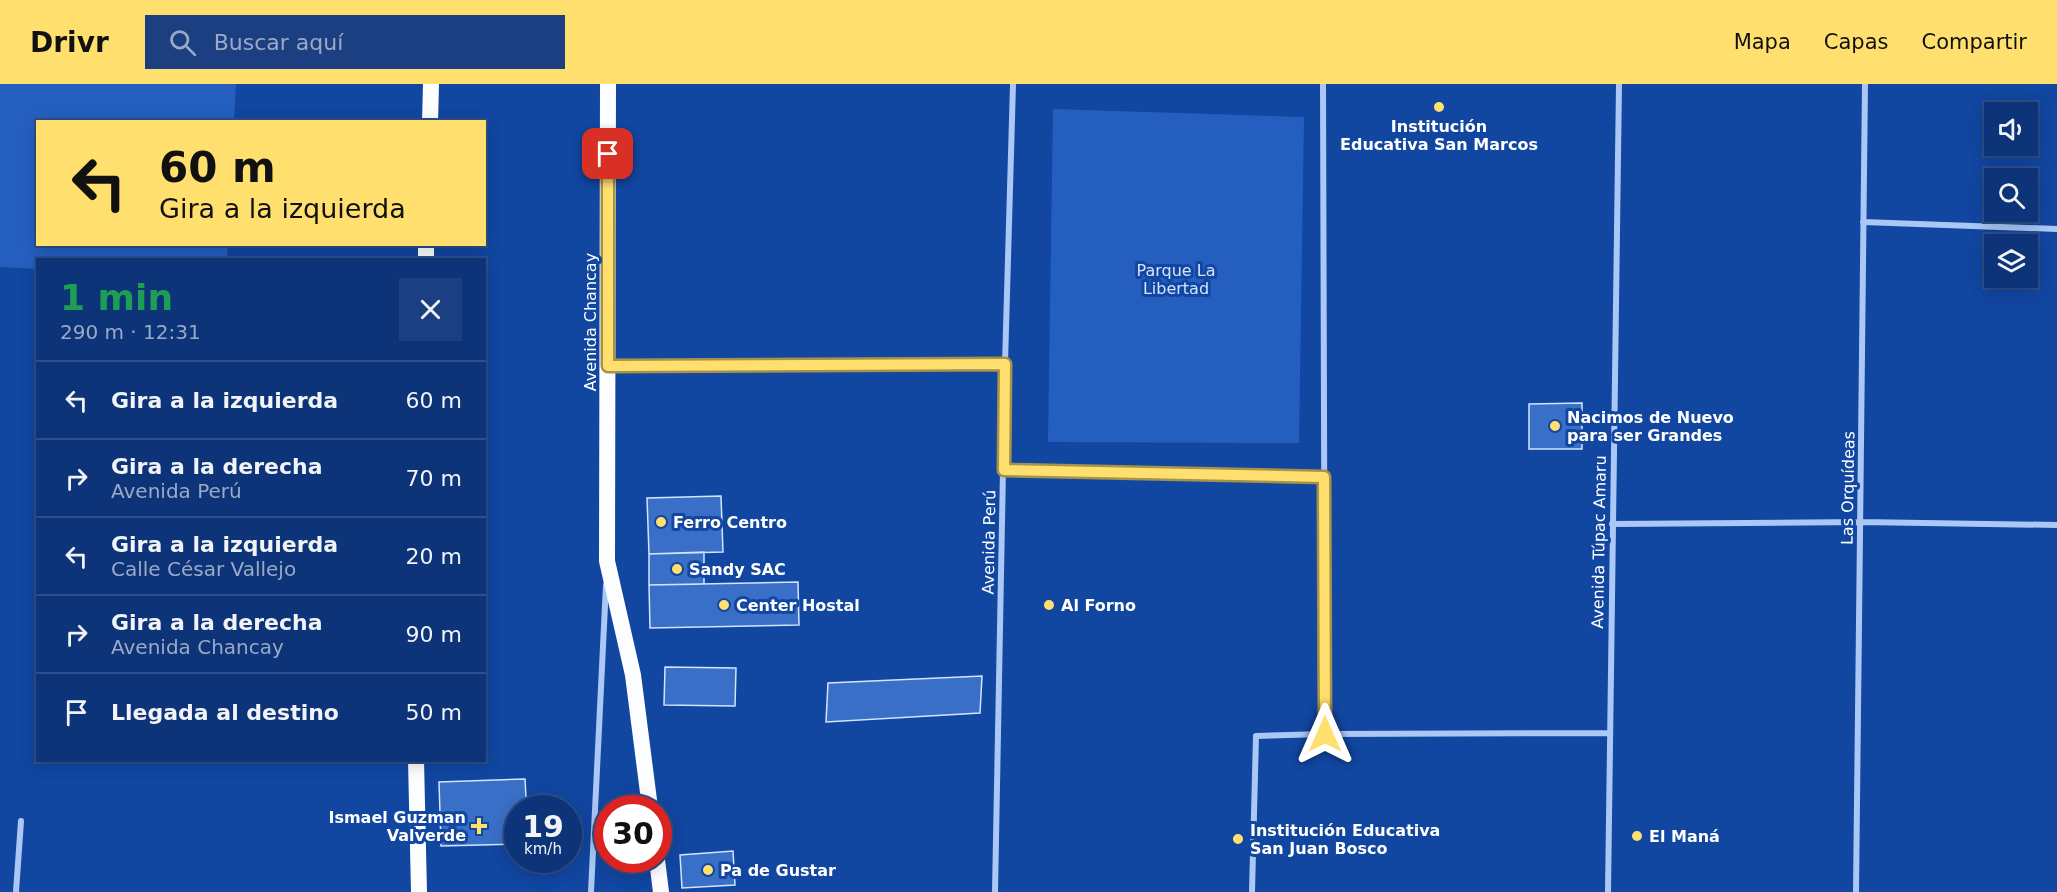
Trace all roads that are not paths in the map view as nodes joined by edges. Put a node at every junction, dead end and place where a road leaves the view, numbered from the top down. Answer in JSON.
{"nodes":[{"id":1,"x":431,"y":84,"type":"edge"},
{"id":2,"x":608,"y":84,"type":"edge"},
{"id":3,"x":1012,"y":84,"type":"edge"},
{"id":4,"x":1323,"y":84,"type":"edge"},
{"id":5,"x":1619,"y":84,"type":"edge"},
{"id":6,"x":1865,"y":84,"type":"edge"},
{"id":7,"x":430,"y":120,"type":"edge"},
{"id":8,"x":1863,"y":222,"type":"junction"},
{"id":9,"x":2057,"y":229,"type":"edge"},
{"id":10,"x":1005,"y":364,"type":"junction"},
{"id":11,"x":608,"y":366,"type":"junction"},
{"id":12,"x":1004,"y":470,"type":"junction"},
{"id":13,"x":1324,"y":477,"type":"junction"},
{"id":14,"x":1861,"y":522,"type":"junction"},
{"id":15,"x":1612,"y":524,"type":"junction"},
{"id":16,"x":2057,"y":525,"type":"edge"},
{"id":17,"x":607,"y":561,"type":"junction"},
{"id":18,"x":1609,"y":733,"type":"junction"},
{"id":19,"x":1325,"y":734,"type":"junction"},
{"id":20,"x":416,"y":762,"type":"edge"},
{"id":21,"x":648,"y":795,"type":"edge"},
{"id":22,"x":21,"y":821,"type":"dead end"},
{"id":23,"x":659,"y":873,"type":"edge"},
{"id":24,"x":16,"y":892,"type":"edge"},
{"id":25,"x":419,"y":892,"type":"edge"},
{"id":26,"x":591,"y":892,"type":"edge"},
{"id":27,"x":661,"y":892,"type":"edge"},
{"id":28,"x":995,"y":892,"type":"edge"},
{"id":29,"x":1252,"y":892,"type":"edge"},
{"id":30,"x":1608,"y":892,"type":"edge"},
{"id":31,"x":1856,"y":892,"type":"edge"}],
"edges":[{"from":1,"to":7,"type":"highway"},
{"from":2,"to":11,"type":"highway","name":"Avenida Chancay"},
{"from":3,"to":10,"type":"street","name":"Avenida Perú"},
{"from":4,"to":13,"type":"street"},
{"from":5,"to":15,"type":"street","name":"Avenida Túpac Amaru"},
{"from":6,"to":8,"type":"street","name":"Las Orquídeas"},
{"from":8,"to":9,"type":"street"},
{"from":8,"to":14,"type":"street","name":"Las Orquídeas"},
{"from":10,"to":11,"type":"street"},
{"from":10,"to":12,"type":"street","name":"Avenida Perú"},
{"from":11,"to":17,"type":"highway","name":"Avenida Chancay"},
{"from":12,"to":13,"type":"street"},
{"from":12,"to":28,"type":"street","name":"Avenida Perú"},
{"from":13,"to":19,"type":"street"},
{"from":14,"to":15,"type":"street"},
{"from":14,"to":16,"type":"street"},
{"from":14,"to":31,"type":"street","name":"Las Orquídeas"},
{"from":15,"to":18,"type":"street","name":"Avenida Túpac Amaru"},
{"from":17,"to":21,"type":"highway","name":"Avenida Chancay"},
{"from":17,"to":26,"type":"street","name":"Avenida Chancay"},
{"from":18,"to":19,"type":"street"},
{"from":18,"to":30,"type":"street","name":"Avenida Túpac Amaru"},
{"from":19,"to":29,"type":"street"},
{"from":20,"to":25,"type":"highway"},
{"from":22,"to":24,"type":"street"},
{"from":23,"to":27,"type":"highway"}]}
